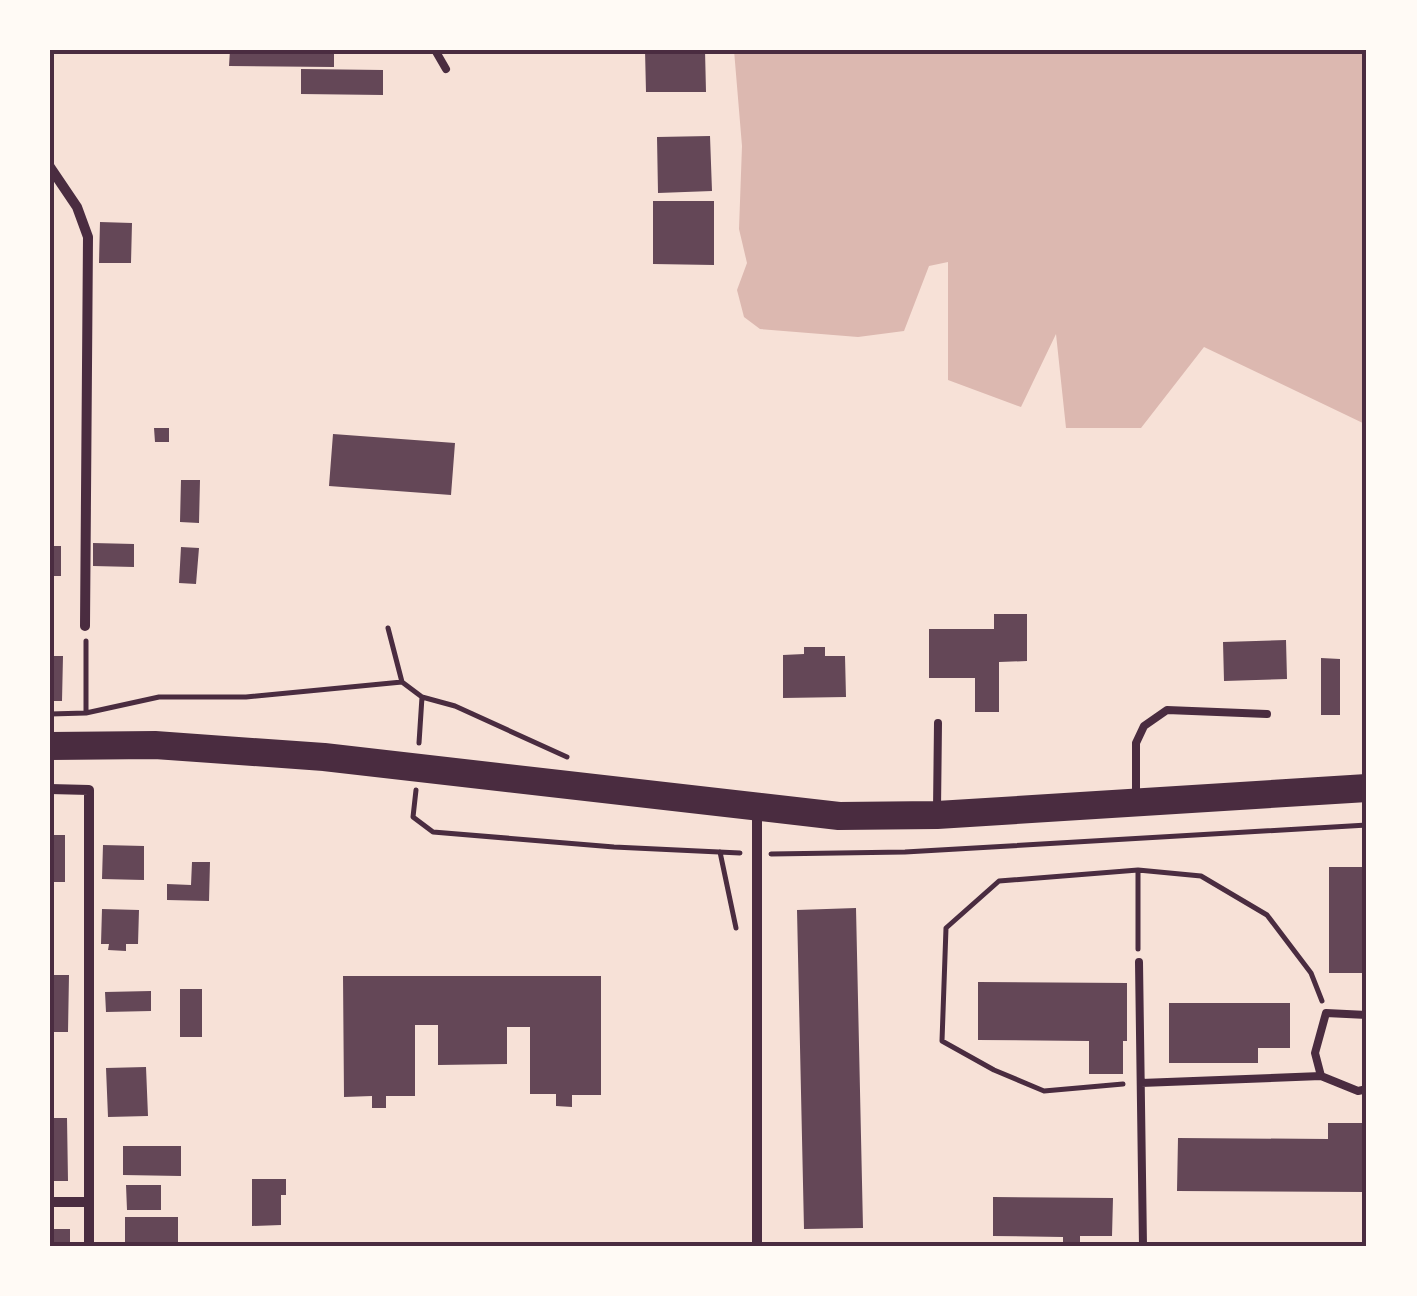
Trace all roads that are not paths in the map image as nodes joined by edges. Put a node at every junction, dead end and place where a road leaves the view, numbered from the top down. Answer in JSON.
{"nodes":[{"id":1,"x":435,"y":50,"type":"edge"},
{"id":2,"x":446,"y":69,"type":"dead end"},
{"id":3,"x":50,"y":167,"type":"edge"},
{"id":4,"x":86,"y":626,"type":"road end"},
{"id":5,"x":1267,"y":714,"type":"dead end"},
{"id":6,"x":938,"y":723,"type":"dead end"},
{"id":7,"x":50,"y":746,"type":"edge"},
{"id":8,"x":1367,"y":788,"type":"edge"},
{"id":9,"x":50,"y":789,"type":"edge"},
{"id":10,"x":1136,"y":802,"type":"junction"},
{"id":11,"x":757,"y":808,"type":"junction"},
{"id":12,"x":937,"y":814,"type":"junction"},
{"id":13,"x":1138,"y":962,"type":"road end"},
{"id":14,"x":1367,"y":1016,"type":"edge"},
{"id":15,"x":1322,"y":1076,"type":"junction"},
{"id":16,"x":1142,"y":1082,"type":"junction"},
{"id":17,"x":1367,"y":1090,"type":"edge"},
{"id":18,"x":50,"y":1202,"type":"edge"},
{"id":19,"x":88,"y":1202,"type":"junction"},
{"id":20,"x":89,"y":1246,"type":"edge"},
{"id":21,"x":757,"y":1246,"type":"edge"},
{"id":22,"x":1143,"y":1246,"type":"edge"}],
"edges":[{"from":1,"to":2,"type":"lane"},
{"from":3,"to":4,"type":"street"},
{"from":5,"to":10,"type":"lane"},
{"from":6,"to":12,"type":"lane"},
{"from":7,"to":11,"type":"highway"},
{"from":8,"to":10,"type":"highway"},
{"from":9,"to":19,"type":"street"},
{"from":10,"to":12,"type":"highway"},
{"from":11,"to":12,"type":"highway"},
{"from":11,"to":21,"type":"street"},
{"from":13,"to":16,"type":"lane"},
{"from":14,"to":15,"type":"lane"},
{"from":15,"to":16,"type":"lane"},
{"from":15,"to":17,"type":"lane"},
{"from":16,"to":22,"type":"lane"},
{"from":18,"to":19,"type":"street"},
{"from":19,"to":20,"type":"street"}]}
